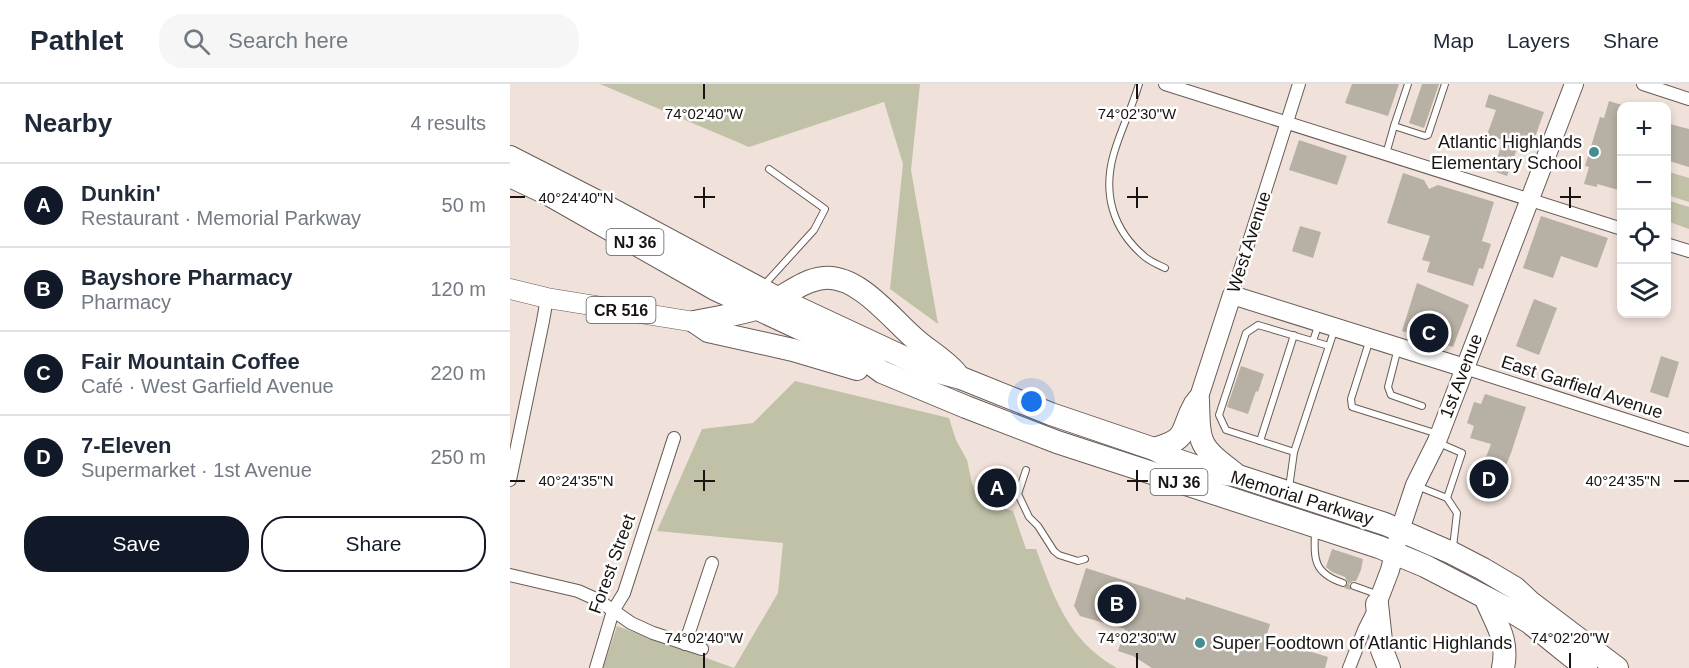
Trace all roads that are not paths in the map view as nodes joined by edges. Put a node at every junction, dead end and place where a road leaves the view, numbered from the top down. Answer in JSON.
{"nodes":[{"id":1,"x":1139,"y":84,"type":"edge"},
{"id":2,"x":1165,"y":84,"type":"edge"},
{"id":3,"x":1299,"y":84,"type":"edge"},
{"id":4,"x":1408,"y":84,"type":"edge"},
{"id":5,"x":1445,"y":84,"type":"edge"},
{"id":6,"x":1574,"y":84,"type":"edge"},
{"id":7,"x":1643,"y":84,"type":"edge"},
{"id":8,"x":1689,"y":99,"type":"edge"},
{"id":9,"x":1287,"y":122,"type":"junction"},
{"id":10,"x":1394,"y":126,"type":"junction"},
{"id":11,"x":1386,"y":154,"type":"junction"},
{"id":12,"x":510,"y":157,"type":"edge"},
{"id":13,"x":769,"y":169,"type":"dead end"},
{"id":14,"x":510,"y":176,"type":"edge"},
{"id":15,"x":1530,"y":200,"type":"junction"},
{"id":16,"x":1617,"y":228,"type":"edge"},
{"id":17,"x":1671,"y":246,"type":"edge"},
{"id":18,"x":1689,"y":251,"type":"edge"},
{"id":19,"x":1165,"y":268,"type":"dead end"},
{"id":20,"x":510,"y":289,"type":"edge"},
{"id":21,"x":1232,"y":296,"type":"junction"},
{"id":22,"x":547,"y":297,"type":"junction"},
{"id":23,"x":766,"y":299,"type":"junction"},
{"id":24,"x":695,"y":322,"type":"junction"},
{"id":25,"x":1327,"y":325,"type":"junction"},
{"id":26,"x":1294,"y":335,"type":"junction"},
{"id":27,"x":1370,"y":339,"type":"junction"},
{"id":28,"x":1312,"y":341,"type":"junction"},
{"id":29,"x":1329,"y":346,"type":"junction"},
{"id":30,"x":1398,"y":347,"type":"junction"},
{"id":31,"x":1465,"y":368,"type":"junction"},
{"id":32,"x":882,"y":372,"type":"junction"},
{"id":33,"x":961,"y":378,"type":"junction"},
{"id":34,"x":1198,"y":400,"type":"junction"},
{"id":35,"x":1422,"y":406,"type":"dead end"},
{"id":36,"x":674,"y":438,"type":"dead end"},
{"id":37,"x":1438,"y":438,"type":"junction"},
{"id":38,"x":1689,"y":440,"type":"edge"},
{"id":39,"x":1260,"y":441,"type":"junction"},
{"id":40,"x":1154,"y":449,"type":"junction"},
{"id":41,"x":1294,"y":452,"type":"junction"},
{"id":42,"x":1026,"y":470,"type":"dead end"},
{"id":43,"x":1238,"y":476,"type":"junction"},
{"id":44,"x":510,"y":480,"type":"edge"},
{"id":45,"x":1415,"y":485,"type":"junction"},
{"id":46,"x":1288,"y":492,"type":"junction"},
{"id":47,"x":1447,"y":498,"type":"junction"},
{"id":48,"x":1315,"y":527,"type":"junction"},
{"id":49,"x":1400,"y":530,"type":"junction"},
{"id":50,"x":1394,"y":553,"type":"junction"},
{"id":51,"x":1452,"y":554,"type":"junction"},
{"id":52,"x":1085,"y":559,"type":"dead end"},
{"id":53,"x":712,"y":563,"type":"dead end"},
{"id":54,"x":510,"y":575,"type":"edge"},
{"id":55,"x":1343,"y":583,"type":"dead end"},
{"id":56,"x":1354,"y":586,"type":"dead end"},
{"id":57,"x":1486,"y":598,"type":"junction"},
{"id":58,"x":1378,"y":600,"type":"junction"},
{"id":59,"x":613,"y":611,"type":"junction"},
{"id":60,"x":685,"y":644,"type":"junction"},
{"id":61,"x":702,"y":650,"type":"dead end"},
{"id":62,"x":596,"y":668,"type":"edge"},
{"id":63,"x":1349,"y":668,"type":"edge"},
{"id":64,"x":1389,"y":668,"type":"edge"},
{"id":65,"x":1503,"y":668,"type":"edge"},
{"id":66,"x":1586,"y":668,"type":"edge"},
{"id":67,"x":1617,"y":668,"type":"edge"}],
"edges":[{"from":1,"to":19,"type":"lane"},
{"from":2,"to":9,"type":"street"},
{"from":3,"to":9,"type":"street","name":"West Avenue"},
{"from":4,"to":10,"type":"lane"},
{"from":5,"to":10,"type":"lane"},
{"from":6,"to":15,"type":"street","name":"1st Avenue"},
{"from":7,"to":8,"type":"street"},
{"from":9,"to":11,"type":"street"},
{"from":9,"to":21,"type":"street","name":"West Avenue"},
{"from":10,"to":11,"type":"lane"},
{"from":11,"to":15,"type":"street"},
{"from":12,"to":23,"type":"highway","number":"NJ 36"},
{"from":13,"to":23,"type":"lane"},
{"from":14,"to":23,"type":"highway","number":"NJ 36"},
{"from":15,"to":16,"type":"street"},
{"from":15,"to":31,"type":"street","name":"1st Avenue"},
{"from":17,"to":18,"type":"street"},
{"from":20,"to":22,"type":"main road","number":"CR 516"},
{"from":21,"to":25,"type":"street"},
{"from":21,"to":34,"type":"street","name":"West Avenue"},
{"from":22,"to":24,"type":"main road","number":"CR 516"},
{"from":22,"to":44,"type":"street"},
{"from":23,"to":24,"type":"highway"},
{"from":23,"to":32,"type":"highway","number":"NJ 36"},
{"from":23,"to":33,"type":"highway","number":"NJ 36"},
{"from":23,"to":33,"type":"highway"},
{"from":24,"to":32,"type":"highway"},
{"from":25,"to":27,"type":"street"},
{"from":25,"to":28,"type":"lane"},
{"from":25,"to":29,"type":"lane"},
{"from":26,"to":28,"type":"lane"},
{"from":26,"to":39,"type":"lane"},
{"from":26,"to":39,"type":"lane"},
{"from":27,"to":30,"type":"street"},
{"from":27,"to":37,"type":"lane"},
{"from":28,"to":29,"type":"lane"},
{"from":29,"to":41,"type":"lane"},
{"from":30,"to":31,"type":"street"},
{"from":30,"to":35,"type":"lane"},
{"from":31,"to":37,"type":"street","name":"1st Avenue"},
{"from":31,"to":38,"type":"street","name":"East Garfield Avenue"},
{"from":32,"to":48,"type":"highway","name":"Memorial Parkway","number":"NJ 36"},
{"from":33,"to":40,"type":"highway","name":"Memorial Parkway","number":"NJ 36"},
{"from":34,"to":40,"type":"highway"},
{"from":34,"to":43,"type":"highway"},
{"from":36,"to":59,"type":"street","name":"Forest Street"},
{"from":37,"to":45,"type":"street","name":"1st Avenue"},
{"from":37,"to":47,"type":"lane"},
{"from":39,"to":41,"type":"lane"},
{"from":40,"to":43,"type":"highway","name":"Memorial Parkway","number":"NJ 36"},
{"from":41,"to":46,"type":"lane"},
{"from":42,"to":52,"type":"lane"},
{"from":43,"to":46,"type":"highway","name":"Memorial Parkway","number":"NJ 36"},
{"from":45,"to":47,"type":"lane"},
{"from":45,"to":49,"type":"street","name":"1st Avenue"},
{"from":46,"to":49,"type":"highway","name":"Memorial Parkway","number":"NJ 36"},
{"from":47,"to":51,"type":"lane"},
{"from":48,"to":50,"type":"highway","name":"Memorial Parkway","number":"NJ 36"},
{"from":48,"to":55,"type":"lane"},
{"from":49,"to":50,"type":"street","name":"1st Avenue"},
{"from":49,"to":51,"type":"highway","name":"Memorial Parkway","number":"NJ 36"},
{"from":50,"to":57,"type":"highway","name":"Memorial Parkway","number":"NJ 36"},
{"from":50,"to":58,"type":"street","name":"1st Avenue"},
{"from":51,"to":67,"type":"highway","name":"Memorial Parkway","number":"NJ 36"},
{"from":53,"to":60,"type":"street"},
{"from":54,"to":59,"type":"street"},
{"from":56,"to":58,"type":"lane"},
{"from":57,"to":65,"type":"highway"},
{"from":57,"to":66,"type":"highway","name":"Memorial Parkway","number":"NJ 36"},
{"from":58,"to":63,"type":"street","name":"1st Avenue"},
{"from":58,"to":64,"type":"highway"},
{"from":59,"to":60,"type":"street"},
{"from":59,"to":62,"type":"street","name":"Forest Street"},
{"from":60,"to":61,"type":"street"}]}
